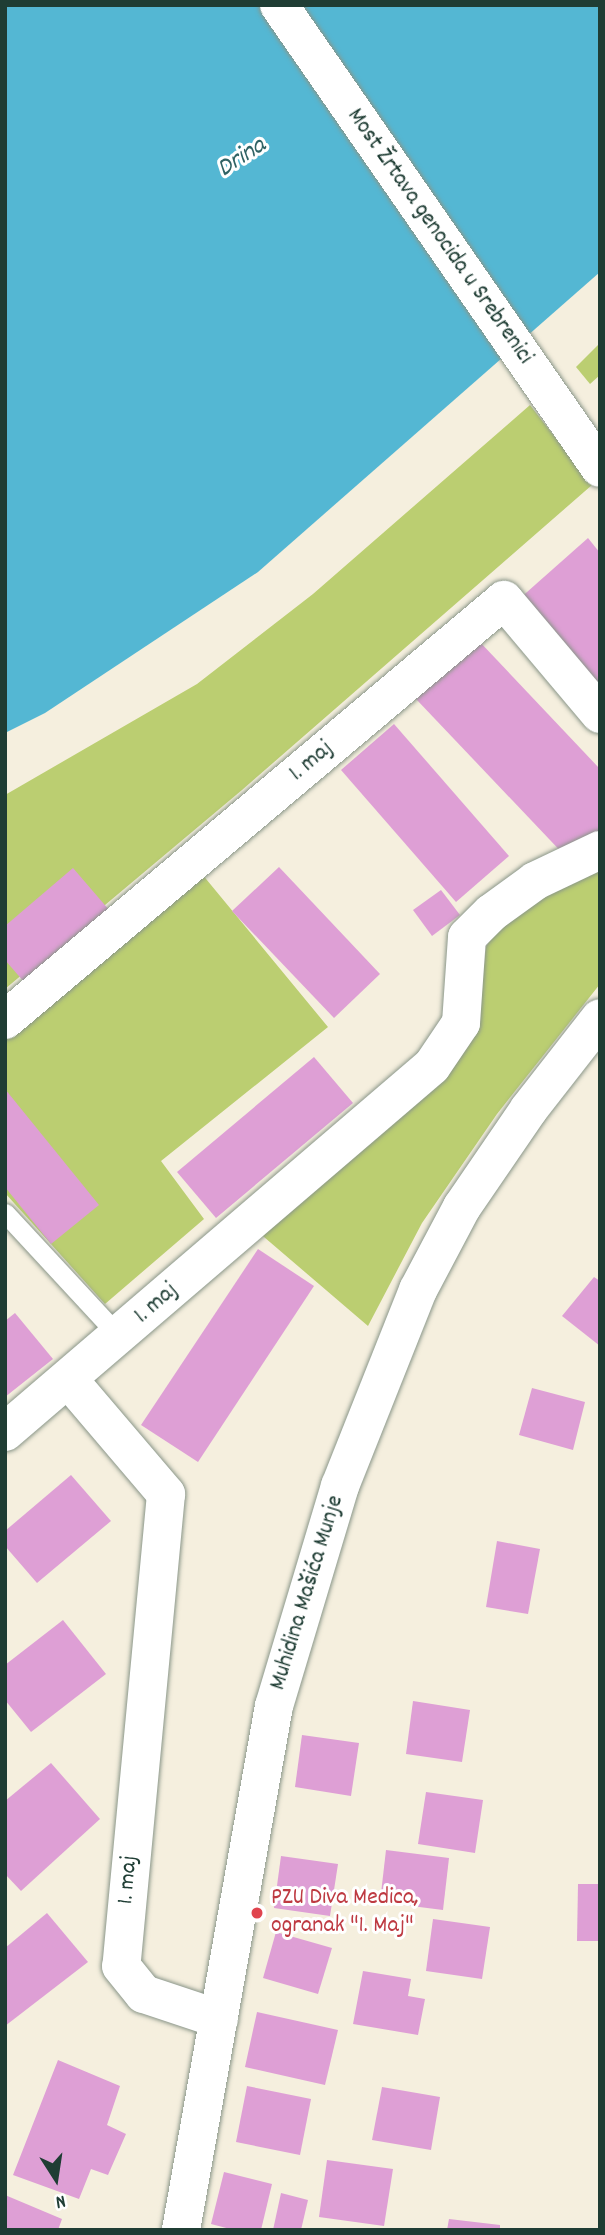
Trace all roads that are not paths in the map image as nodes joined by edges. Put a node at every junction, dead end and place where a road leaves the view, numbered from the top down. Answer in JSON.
{"nodes":[{"id":1,"x":279,"y":5,"type":"edge"},
{"id":2,"x":600,"y":468,"type":"edge"},
{"id":3,"x":600,"y":714,"type":"edge"},
{"id":4,"x":600,"y":850,"type":"edge"},
{"id":5,"x":600,"y":1018,"type":"edge"},
{"id":6,"x":5,"y":1020,"type":"edge"},
{"id":7,"x":5,"y":1213,"type":"edge"},
{"id":8,"x":119,"y":1336,"type":"junction"},
{"id":9,"x":69,"y":1380,"type":"junction"},
{"id":10,"x":5,"y":1432,"type":"edge"},
{"id":11,"x":219,"y":2019,"type":"junction"},
{"id":12,"x":181,"y":2230,"type":"edge"}],
"edges":[{"from":1,"to":2,"type":"street","name":"Most Žrtava genocida u Srebrenici"},
{"from":3,"to":6,"type":"street","name":"1. maj"},
{"from":4,"to":8,"type":"street","name":"1. maj"},
{"from":5,"to":11,"type":"street","name":"Muhidina Mašića Munje"},
{"from":7,"to":8,"type":"lane"},
{"from":8,"to":9,"type":"street","name":"1. maj"},
{"from":9,"to":10,"type":"street","name":"1. maj"},
{"from":9,"to":11,"type":"street","name":"1. maj"},
{"from":11,"to":12,"type":"street","name":"Muhidina Mašića Munje"}]}
